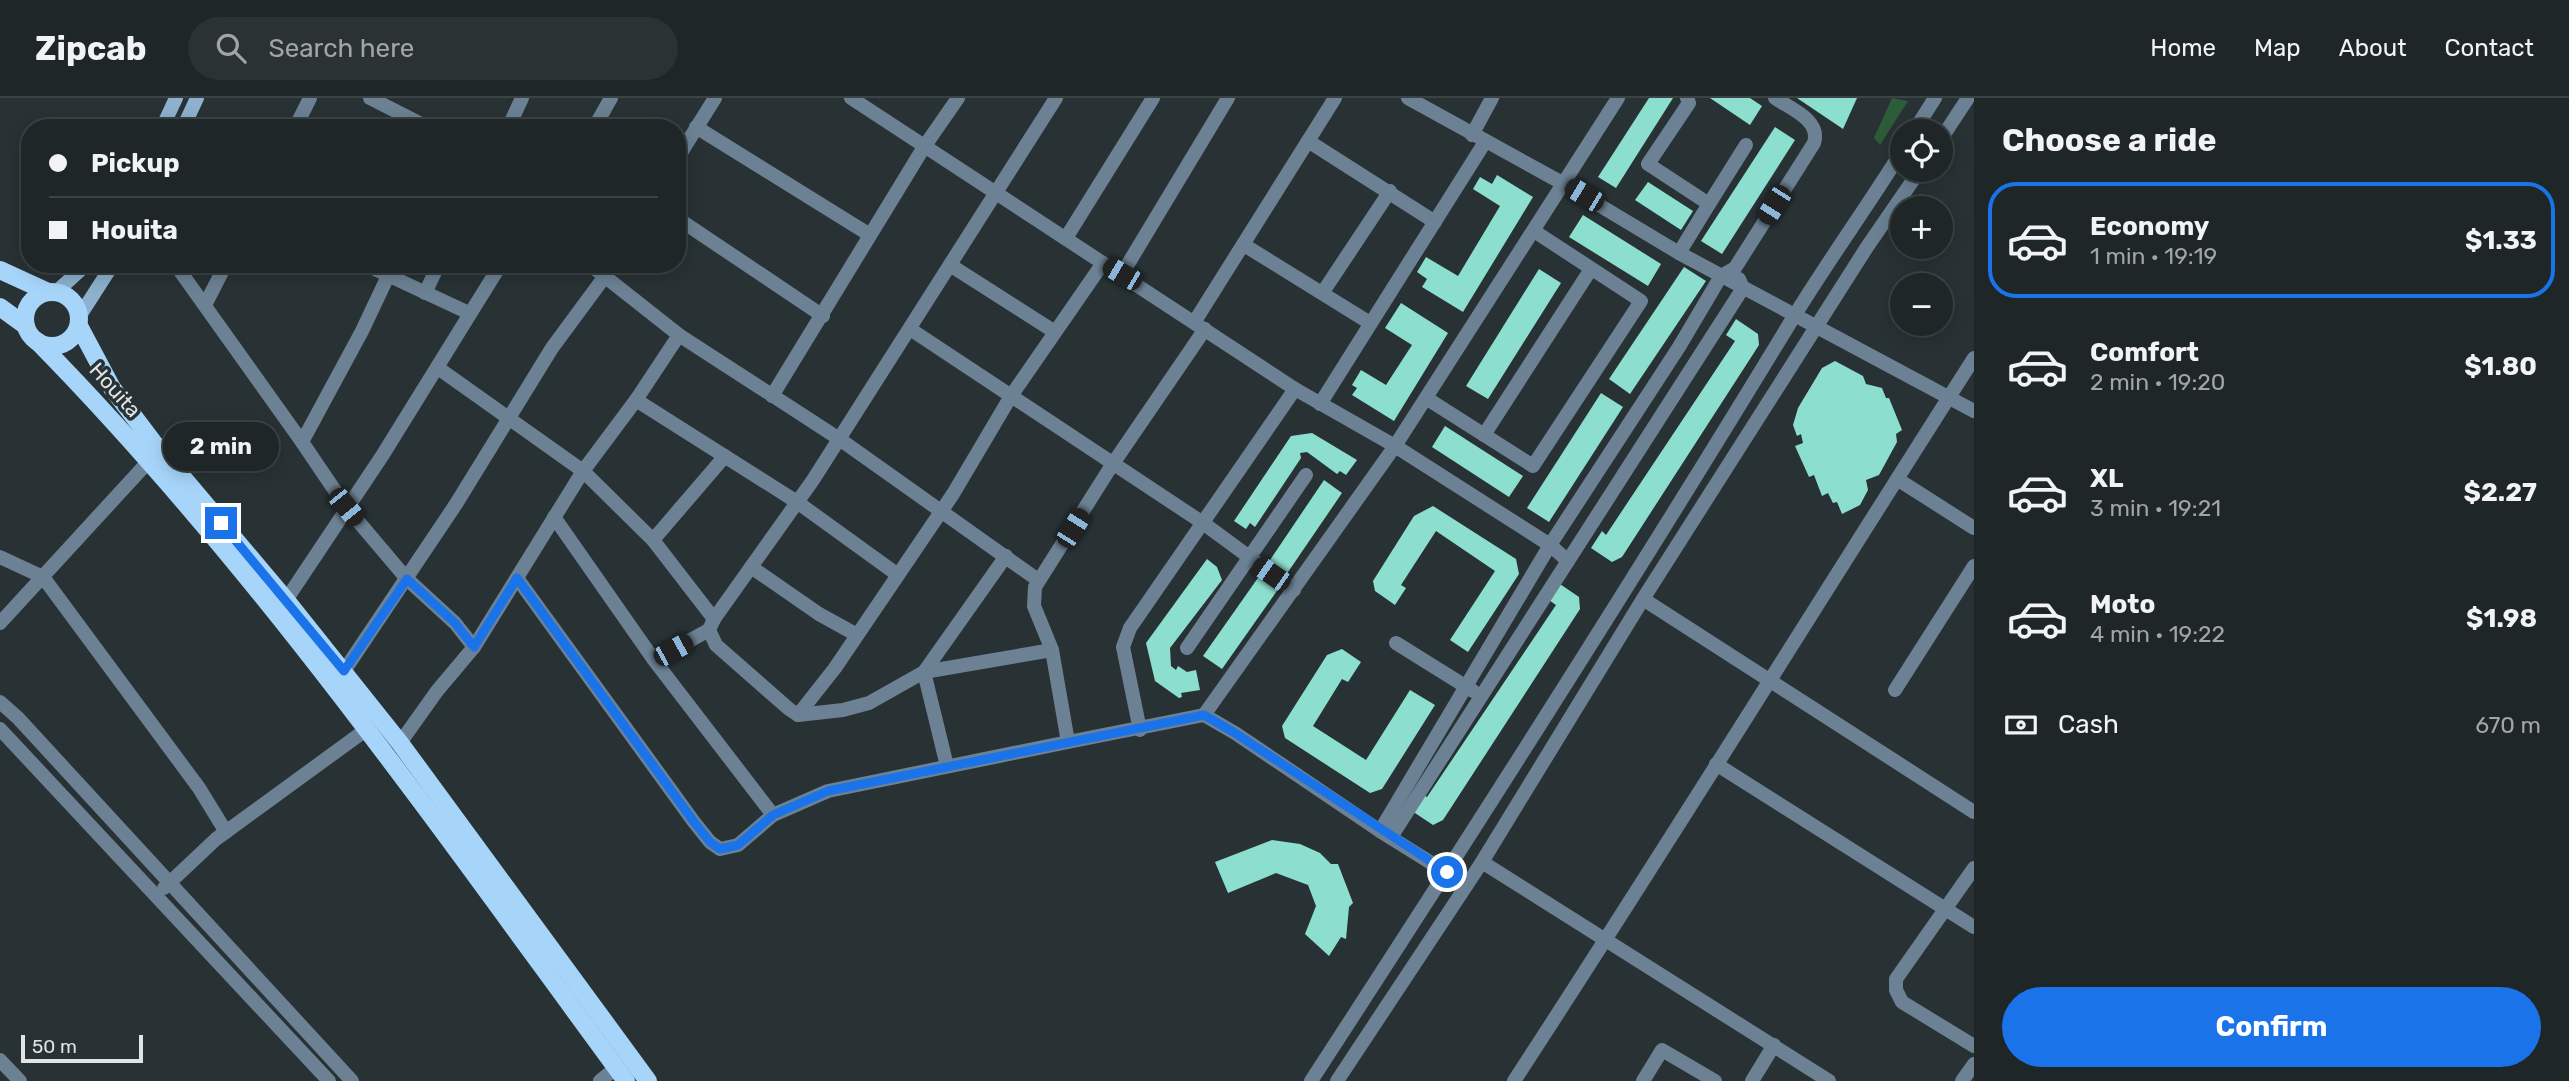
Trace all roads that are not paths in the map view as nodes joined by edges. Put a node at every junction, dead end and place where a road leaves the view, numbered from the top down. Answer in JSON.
{"nodes":[{"id":1,"x":176,"y":98,"type":"edge"},
{"id":2,"x":197,"y":98,"type":"edge"},
{"id":3,"x":310,"y":98,"type":"edge"},
{"id":4,"x":370,"y":98,"type":"edge"},
{"id":5,"x":522,"y":98,"type":"edge"},
{"id":6,"x":611,"y":98,"type":"edge"},
{"id":7,"x":715,"y":98,"type":"edge"},
{"id":8,"x":851,"y":98,"type":"edge"},
{"id":9,"x":958,"y":98,"type":"edge"},
{"id":10,"x":1056,"y":98,"type":"edge"},
{"id":11,"x":1153,"y":98,"type":"edge"},
{"id":12,"x":1227,"y":98,"type":"edge"},
{"id":13,"x":1335,"y":98,"type":"edge"},
{"id":14,"x":1408,"y":98,"type":"edge"},
{"id":15,"x":1492,"y":98,"type":"edge"},
{"id":16,"x":1618,"y":98,"type":"edge"},
{"id":17,"x":1687,"y":98,"type":"edge"},
{"id":18,"x":1775,"y":98,"type":"edge"},
{"id":19,"x":1935,"y":98,"type":"edge"},
{"id":20,"x":1968,"y":98,"type":"edge"},
{"id":21,"x":166,"y":119,"type":"edge"},
{"id":22,"x":187,"y":119,"type":"edge"},
{"id":23,"x":300,"y":119,"type":"edge"},
{"id":24,"x":411,"y":119,"type":"edge"},
{"id":25,"x":512,"y":119,"type":"edge"},
{"id":26,"x":599,"y":119,"type":"edge"},
{"id":27,"x":1922,"y":119,"type":"edge"},
{"id":28,"x":1953,"y":121,"type":"edge"},
{"id":29,"x":696,"y":127,"type":"junction"},
{"id":30,"x":1478,"y":138,"type":"junction"},
{"id":31,"x":1308,"y":141,"type":"junction"},
{"id":32,"x":686,"y":144,"type":"edge"},
{"id":33,"x":1746,"y":145,"type":"dead end"},
{"id":34,"x":924,"y":148,"type":"junction"},
{"id":35,"x":1890,"y":169,"type":"edge"},
{"id":36,"x":1912,"y":182,"type":"edge"},
{"id":37,"x":1564,"y":184,"type":"junction"},
{"id":38,"x":1390,"y":191,"type":"junction"},
{"id":39,"x":996,"y":193,"type":"junction"},
{"id":40,"x":1709,"y":204,"type":"junction"},
{"id":41,"x":1435,"y":222,"type":"junction"},
{"id":42,"x":686,"y":224,"type":"edge"},
{"id":43,"x":1534,"y":231,"type":"junction"},
{"id":44,"x":870,"y":235,"type":"junction"},
{"id":45,"x":1066,"y":237,"type":"junction"},
{"id":46,"x":1244,"y":245,"type":"junction"},
{"id":47,"x":1679,"y":253,"type":"junction"},
{"id":48,"x":1103,"y":263,"type":"junction"},
{"id":49,"x":950,"y":265,"type":"junction"},
{"id":50,"x":1735,"y":268,"type":"junction"},
{"id":51,"x":1591,"y":269,"type":"junction"},
{"id":52,"x":0,"y":271,"type":"edge"},
{"id":53,"x":76,"y":273,"type":"edge"},
{"id":54,"x":108,"y":273,"type":"edge"},
{"id":55,"x":182,"y":273,"type":"edge"},
{"id":56,"x":221,"y":273,"type":"edge"},
{"id":57,"x":382,"y":273,"type":"edge"},
{"id":58,"x":434,"y":273,"type":"edge"},
{"id":59,"x":495,"y":273,"type":"edge"},
{"id":60,"x":609,"y":273,"type":"edge"},
{"id":61,"x":614,"y":273,"type":"edge"},
{"id":62,"x":1122,"y":274,"type":"junction"},
{"id":63,"x":388,"y":276,"type":"junction"},
{"id":64,"x":1721,"y":276,"type":"junction"},
{"id":65,"x":1743,"y":288,"type":"junction"},
{"id":66,"x":52,"y":292,"type":"junction"},
{"id":67,"x":425,"y":292,"type":"junction"},
{"id":68,"x":1323,"y":292,"type":"junction"},
{"id":69,"x":205,"y":305,"type":"junction"},
{"id":70,"x":0,"y":307,"type":"edge"},
{"id":71,"x":469,"y":313,"type":"junction"},
{"id":72,"x":1795,"y":315,"type":"junction"},
{"id":73,"x":822,"y":316,"type":"junction"},
{"id":74,"x":79,"y":321,"type":"junction"},
{"id":75,"x":1370,"y":323,"type":"junction"},
{"id":76,"x":1200,"y":325,"type":"junction"},
{"id":77,"x":1817,"y":327,"type":"junction"},
{"id":78,"x":910,"y":329,"type":"junction"},
{"id":79,"x":1055,"y":332,"type":"junction"},
{"id":80,"x":31,"y":333,"type":"junction"},
{"id":81,"x":679,"y":335,"type":"junction"},
{"id":82,"x":1974,"y":358,"type":"edge"},
{"id":83,"x":438,"y":368,"type":"junction"},
{"id":84,"x":1295,"y":389,"type":"junction"},
{"id":85,"x":772,"y":396,"type":"junction"},
{"id":86,"x":1011,"y":396,"type":"junction"},
{"id":87,"x":1949,"y":397,"type":"junction"},
{"id":88,"x":1426,"y":398,"type":"junction"},
{"id":89,"x":636,"y":400,"type":"junction"},
{"id":90,"x":1320,"y":404,"type":"junction"},
{"id":91,"x":1974,"y":411,"type":"edge"},
{"id":92,"x":508,"y":418,"type":"junction"},
{"id":93,"x":1484,"y":435,"type":"junction"},
{"id":94,"x":838,"y":438,"type":"junction"},
{"id":95,"x":302,"y":442,"type":"junction"},
{"id":96,"x":1395,"y":446,"type":"junction"},
{"id":97,"x":725,"y":456,"type":"junction"},
{"id":98,"x":148,"y":462,"type":"junction"},
{"id":99,"x":1112,"y":465,"type":"junction"},
{"id":100,"x":583,"y":471,"type":"junction"},
{"id":101,"x":1306,"y":475,"type":"dead end"},
{"id":102,"x":1898,"y":479,"type":"junction"},
{"id":103,"x":797,"y":502,"type":"junction"},
{"id":104,"x":346,"y":507,"type":"junction"},
{"id":105,"x":942,"y":509,"type":"junction"},
{"id":106,"x":554,"y":517,"type":"junction"},
{"id":107,"x":1203,"y":523,"type":"junction"},
{"id":108,"x":1974,"y":528,"type":"edge"},
{"id":109,"x":653,"y":540,"type":"junction"},
{"id":110,"x":1550,"y":545,"type":"junction"},
{"id":111,"x":0,"y":556,"type":"edge"},
{"id":112,"x":1006,"y":556,"type":"junction"},
{"id":113,"x":1248,"y":558,"type":"junction"},
{"id":114,"x":1568,"y":561,"type":"junction"},
{"id":115,"x":1974,"y":566,"type":"edge"},
{"id":116,"x":751,"y":567,"type":"junction"},
{"id":117,"x":898,"y":575,"type":"junction"},
{"id":118,"x":43,"y":577,"type":"junction"},
{"id":119,"x":517,"y":578,"type":"junction"},
{"id":120,"x":407,"y":579,"type":"junction"},
{"id":121,"x":1038,"y":580,"type":"junction"},
{"id":122,"x":1294,"y":590,"type":"junction"},
{"id":123,"x":1643,"y":599,"type":"junction"},
{"id":124,"x":286,"y":600,"type":"junction"},
{"id":125,"x":0,"y":623,"type":"edge"},
{"id":126,"x":712,"y":624,"type":"junction"},
{"id":127,"x":857,"y":635,"type":"junction"},
{"id":128,"x":1396,"y":643,"type":"dead end"},
{"id":129,"x":474,"y":647,"type":"junction"},
{"id":130,"x":1187,"y":648,"type":"dead end"},
{"id":131,"x":1052,"y":650,"type":"junction"},
{"id":132,"x":654,"y":660,"type":"junction"},
{"id":133,"x":344,"y":671,"type":"junction"},
{"id":134,"x":925,"y":672,"type":"junction"},
{"id":135,"x":1771,"y":682,"type":"junction"},
{"id":136,"x":1466,"y":688,"type":"junction"},
{"id":137,"x":1895,"y":690,"type":"dead end"},
{"id":138,"x":350,"y":692,"type":"junction"},
{"id":139,"x":1480,"y":695,"type":"junction"},
{"id":140,"x":0,"y":702,"type":"edge"},
{"id":141,"x":798,"y":715,"type":"junction"},
{"id":142,"x":1204,"y":715,"type":"junction"},
{"id":143,"x":0,"y":729,"type":"edge"},
{"id":144,"x":367,"y":729,"type":"junction"},
{"id":145,"x":1140,"y":730,"type":"junction"},
{"id":146,"x":1068,"y":742,"type":"junction"},
{"id":147,"x":400,"y":743,"type":"junction"},
{"id":148,"x":42,"y":744,"type":"junction"},
{"id":149,"x":27,"y":758,"type":"junction"},
{"id":150,"x":1716,"y":764,"type":"junction"},
{"id":151,"x":947,"y":766,"type":"junction"},
{"id":152,"x":90,"y":797,"type":"junction"},
{"id":153,"x":75,"y":811,"type":"junction"},
{"id":154,"x":1974,"y":812,"type":"edge"},
{"id":155,"x":773,"y":815,"type":"junction"},
{"id":156,"x":226,"y":832,"type":"junction"},
{"id":157,"x":1385,"y":834,"type":"junction"},
{"id":158,"x":135,"y":846,"type":"junction"},
{"id":159,"x":121,"y":860,"type":"junction"},
{"id":160,"x":1482,"y":862,"type":"junction"},
{"id":161,"x":1974,"y":868,"type":"edge"},
{"id":162,"x":1447,"y":872,"type":"junction"},
{"id":163,"x":170,"y":883,"type":"junction"},
{"id":164,"x":1465,"y":884,"type":"junction"},
{"id":165,"x":155,"y":896,"type":"junction"},
{"id":166,"x":1946,"y":908,"type":"junction"},
{"id":167,"x":1974,"y":927,"type":"edge"},
{"id":168,"x":1605,"y":942,"type":"junction"},
{"id":169,"x":1774,"y":1045,"type":"junction"},
{"id":170,"x":1974,"y":1046,"type":"edge"},
{"id":171,"x":0,"y":1059,"type":"edge"},
{"id":172,"x":1974,"y":1064,"type":"edge"},
{"id":173,"x":621,"y":1074,"type":"edge"},
{"id":174,"x":20,"y":1081,"type":"edge"},
{"id":175,"x":329,"y":1081,"type":"edge"},
{"id":176,"x":352,"y":1081,"type":"edge"},
{"id":177,"x":600,"y":1081,"type":"edge"},
{"id":178,"x":648,"y":1081,"type":"edge"},
{"id":179,"x":1311,"y":1081,"type":"edge"},
{"id":180,"x":1337,"y":1081,"type":"edge"},
{"id":181,"x":1514,"y":1081,"type":"edge"},
{"id":182,"x":1643,"y":1081,"type":"edge"},
{"id":183,"x":1716,"y":1081,"type":"edge"},
{"id":184,"x":1752,"y":1081,"type":"edge"},
{"id":185,"x":1829,"y":1081,"type":"edge"},
{"id":186,"x":1962,"y":1081,"type":"edge"}],
"edges":[{"from":1,"to":21,"type":"main road"},
{"from":2,"to":22,"type":"main road"},
{"from":3,"to":23,"type":"street"},
{"from":4,"to":24,"type":"street"},
{"from":5,"to":25,"type":"street"},
{"from":6,"to":26,"type":"street"},
{"from":7,"to":29,"type":"street"},
{"from":8,"to":34,"type":"street"},
{"from":9,"to":34,"type":"street"},
{"from":10,"to":39,"type":"street"},
{"from":11,"to":45,"type":"street"},
{"from":12,"to":62,"type":"street"},
{"from":13,"to":31,"type":"street"},
{"from":14,"to":30,"type":"street"},
{"from":15,"to":30,"type":"street"},
{"from":16,"to":37,"type":"street"},
{"from":17,"to":40,"type":"street"},
{"from":18,"to":50,"type":"street"},
{"from":19,"to":27,"type":"street"},
{"from":20,"to":28,"type":"street"},
{"from":29,"to":32,"type":"street"},
{"from":29,"to":44,"type":"street"},
{"from":30,"to":37,"type":"street"},
{"from":30,"to":41,"type":"street"},
{"from":31,"to":38,"type":"street"},
{"from":31,"to":46,"type":"street"},
{"from":33,"to":40,"type":"street"},
{"from":34,"to":39,"type":"street"},
{"from":34,"to":44,"type":"street"},
{"from":35,"to":72,"type":"street"},
{"from":36,"to":77,"type":"street"},
{"from":37,"to":43,"type":"street"},
{"from":37,"to":47,"type":"street"},
{"from":38,"to":41,"type":"street"},
{"from":38,"to":68,"type":"street"},
{"from":39,"to":45,"type":"street"},
{"from":39,"to":49,"type":"street"},
{"from":40,"to":47,"type":"street"},
{"from":41,"to":75,"type":"street"},
{"from":42,"to":73,"type":"street"},
{"from":43,"to":51,"type":"street"},
{"from":43,"to":88,"type":"street"},
{"from":44,"to":73,"type":"street"},
{"from":45,"to":48,"type":"street"},
{"from":46,"to":68,"type":"street"},
{"from":46,"to":76,"type":"street"},
{"from":47,"to":64,"type":"street"},
{"from":48,"to":62,"type":"street"},
{"from":48,"to":79,"type":"street"},
{"from":49,"to":78,"type":"street"},
{"from":49,"to":79,"type":"street"},
{"from":50,"to":64,"type":"street"},
{"from":50,"to":65,"type":"street"},
{"from":51,"to":93,"type":"street"},
{"from":51,"to":93,"type":"street"},
{"from":52,"to":66,"type":"main road"},
{"from":53,"to":66,"type":"main road"},
{"from":54,"to":74,"type":"main road"},
{"from":55,"to":69,"type":"street"},
{"from":56,"to":69,"type":"street"},
{"from":57,"to":63,"type":"street"},
{"from":58,"to":67,"type":"street"},
{"from":59,"to":71,"type":"street"},
{"from":60,"to":92,"type":"street"},
{"from":61,"to":81,"type":"street"},
{"from":62,"to":76,"type":"street"},
{"from":63,"to":67,"type":"street"},
{"from":63,"to":95,"type":"street"},
{"from":64,"to":65,"type":"street"},
{"from":64,"to":110,"type":"street"},
{"from":65,"to":72,"type":"street"},
{"from":65,"to":114,"type":"street"},
{"from":66,"to":74,"type":"main road"},
{"from":66,"to":80,"type":"main road"},
{"from":67,"to":71,"type":"street"},
{"from":68,"to":75,"type":"street"},
{"from":69,"to":95,"type":"street"},
{"from":70,"to":80,"type":"main road","name":"Houita"},
{"from":71,"to":83,"type":"street"},
{"from":72,"to":77,"type":"street"},
{"from":72,"to":162,"type":"street"},
{"from":73,"to":85,"type":"street"},
{"from":74,"to":80,"type":"main road"},
{"from":74,"to":124,"type":"main road","name":"Houita"},
{"from":75,"to":90,"type":"street"},
{"from":76,"to":84,"type":"street"},
{"from":76,"to":99,"type":"street"},
{"from":77,"to":87,"type":"street"},
{"from":77,"to":123,"type":"street"},
{"from":78,"to":86,"type":"street"},
{"from":78,"to":94,"type":"street"},
{"from":79,"to":86,"type":"street"},
{"from":80,"to":98,"type":"main road","name":"Houita"},
{"from":81,"to":85,"type":"street"},
{"from":81,"to":89,"type":"street"},
{"from":82,"to":87,"type":"street"},
{"from":83,"to":92,"type":"street"},
{"from":83,"to":104,"type":"street"},
{"from":84,"to":90,"type":"street"},
{"from":84,"to":107,"type":"street"},
{"from":85,"to":94,"type":"street"},
{"from":86,"to":99,"type":"street"},
{"from":86,"to":105,"type":"street"},
{"from":87,"to":91,"type":"street"},
{"from":87,"to":102,"type":"street"},
{"from":88,"to":93,"type":"street"},
{"from":88,"to":96,"type":"street"},
{"from":89,"to":97,"type":"street"},
{"from":89,"to":100,"type":"street"},
{"from":90,"to":96,"type":"street"},
{"from":92,"to":100,"type":"street"},
{"from":92,"to":120,"type":"street"},
{"from":94,"to":103,"type":"street"},
{"from":94,"to":105,"type":"street"},
{"from":95,"to":104,"type":"street"},
{"from":96,"to":110,"type":"street"},
{"from":96,"to":122,"type":"street"},
{"from":97,"to":103,"type":"street"},
{"from":97,"to":109,"type":"street"},
{"from":98,"to":118,"type":"street"},
{"from":98,"to":138,"type":"main road","name":"Houita"},
{"from":99,"to":107,"type":"street"},
{"from":99,"to":121,"type":"street"},
{"from":100,"to":106,"type":"street"},
{"from":100,"to":109,"type":"street"},
{"from":101,"to":113,"type":"street"},
{"from":102,"to":108,"type":"street"},
{"from":102,"to":135,"type":"street"},
{"from":103,"to":116,"type":"street"},
{"from":103,"to":117,"type":"street"},
{"from":104,"to":120,"type":"street"},
{"from":104,"to":124,"type":"street"},
{"from":105,"to":112,"type":"street"},
{"from":105,"to":117,"type":"street"},
{"from":106,"to":119,"type":"street"},
{"from":106,"to":132,"type":"street"},
{"from":107,"to":113,"type":"street"},
{"from":107,"to":145,"type":"street"},
{"from":109,"to":126,"type":"street"},
{"from":110,"to":114,"type":"street"},
{"from":110,"to":136,"type":"street"},
{"from":111,"to":118,"type":"street"},
{"from":112,"to":121,"type":"street"},
{"from":112,"to":134,"type":"street"},
{"from":113,"to":122,"type":"street"},
{"from":113,"to":130,"type":"street"},
{"from":114,"to":139,"type":"street"},
{"from":115,"to":137,"type":"street"},
{"from":116,"to":126,"type":"street"},
{"from":116,"to":127,"type":"street"},
{"from":117,"to":127,"type":"street"},
{"from":118,"to":125,"type":"street"},
{"from":118,"to":156,"type":"street"},
{"from":119,"to":129,"type":"street"},
{"from":119,"to":155,"type":"street"},
{"from":120,"to":129,"type":"street"},
{"from":120,"to":133,"type":"street"},
{"from":121,"to":131,"type":"street"},
{"from":122,"to":142,"type":"street"},
{"from":123,"to":135,"type":"street"},
{"from":123,"to":160,"type":"street"},
{"from":124,"to":133,"type":"main road","name":"Houita"},
{"from":126,"to":132,"type":"street"},
{"from":126,"to":141,"type":"street"},
{"from":127,"to":141,"type":"street"},
{"from":128,"to":136,"type":"street"},
{"from":129,"to":147,"type":"street"},
{"from":131,"to":134,"type":"street"},
{"from":131,"to":146,"type":"street"},
{"from":132,"to":155,"type":"street"},
{"from":133,"to":138,"type":"main road","name":"Houita"},
{"from":134,"to":141,"type":"street"},
{"from":134,"to":151,"type":"street"},
{"from":135,"to":150,"type":"street"},
{"from":135,"to":154,"type":"street"},
{"from":136,"to":139,"type":"street"},
{"from":136,"to":157,"type":"street"},
{"from":138,"to":144,"type":"main road"},
{"from":138,"to":147,"type":"main road"},
{"from":139,"to":157,"type":"street"},
{"from":140,"to":148,"type":"street"},
{"from":142,"to":145,"type":"street"},
{"from":142,"to":157,"type":"street"},
{"from":143,"to":149,"type":"street"},
{"from":144,"to":156,"type":"street"},
{"from":144,"to":173,"type":"main road"},
{"from":145,"to":146,"type":"street"},
{"from":146,"to":151,"type":"street"},
{"from":147,"to":178,"type":"main road"},
{"from":148,"to":149,"type":"street"},
{"from":148,"to":152,"type":"street"},
{"from":149,"to":153,"type":"street"},
{"from":150,"to":166,"type":"street"},
{"from":150,"to":168,"type":"street"},
{"from":151,"to":155,"type":"street"},
{"from":152,"to":153,"type":"street"},
{"from":152,"to":158,"type":"street"},
{"from":153,"to":159,"type":"street"},
{"from":156,"to":163,"type":"street"},
{"from":157,"to":162,"type":"street"},
{"from":158,"to":159,"type":"street"},
{"from":158,"to":163,"type":"street"},
{"from":159,"to":165,"type":"street"},
{"from":160,"to":164,"type":"street"},
{"from":160,"to":168,"type":"street"},
{"from":161,"to":166,"type":"street"},
{"from":162,"to":164,"type":"street"},
{"from":162,"to":179,"type":"street"},
{"from":163,"to":165,"type":"street"},
{"from":163,"to":176,"type":"street"},
{"from":164,"to":180,"type":"street"},
{"from":165,"to":175,"type":"street"},
{"from":166,"to":167,"type":"street"},
{"from":166,"to":170,"type":"street"},
{"from":168,"to":169,"type":"street"},
{"from":168,"to":181,"type":"street"},
{"from":169,"to":184,"type":"street"},
{"from":169,"to":185,"type":"street"},
{"from":171,"to":174,"type":"street"},
{"from":172,"to":186,"type":"street"},
{"from":173,"to":177,"type":"street"},
{"from":182,"to":183,"type":"street"}]}
